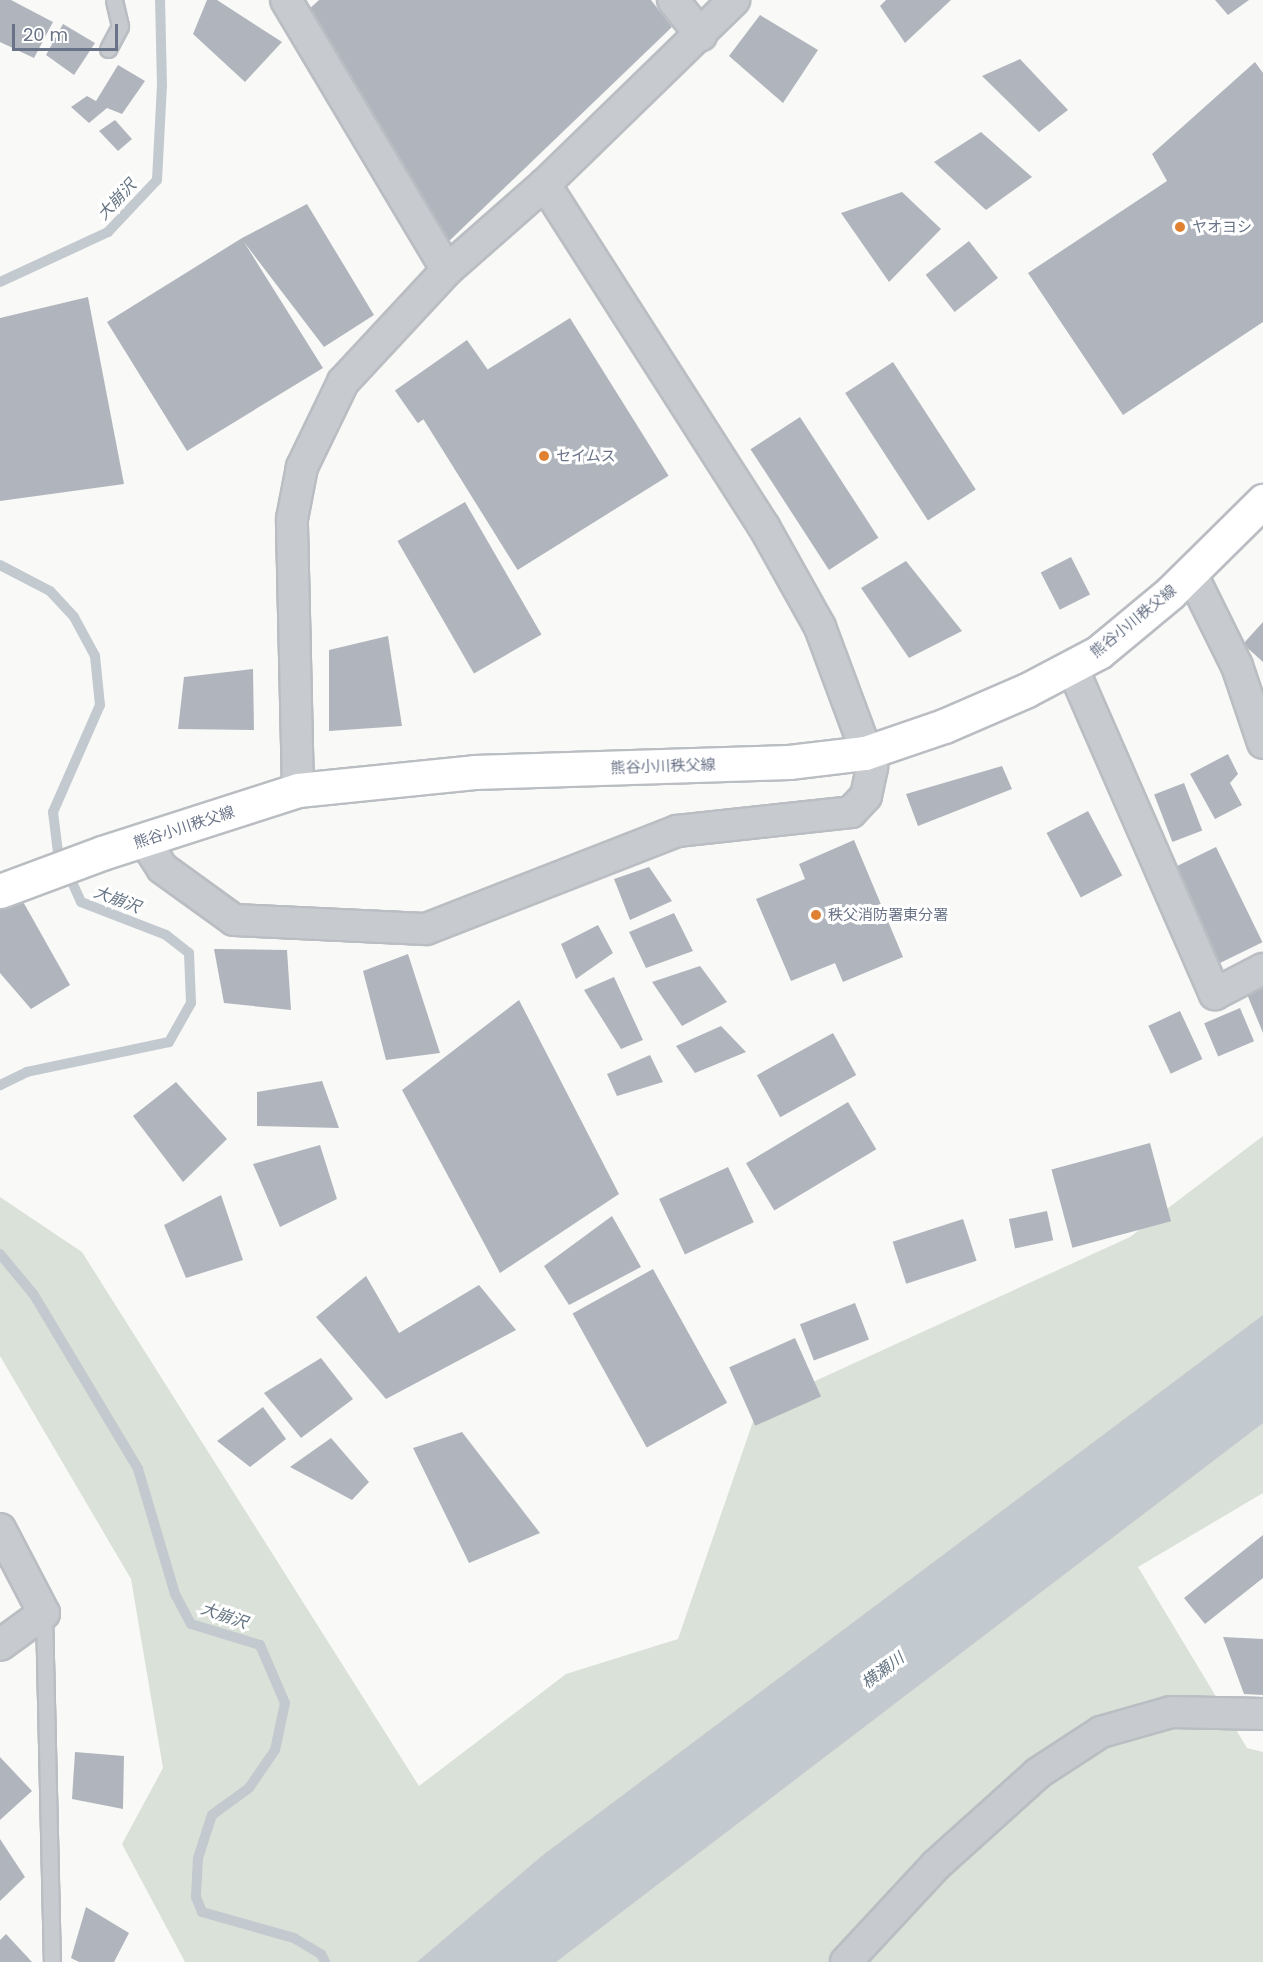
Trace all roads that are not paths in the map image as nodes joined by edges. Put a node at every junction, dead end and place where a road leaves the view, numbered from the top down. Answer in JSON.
{"nodes":[{"id":1,"x":114,"y":0,"type":"edge"},
{"id":2,"x":286,"y":0,"type":"edge"},
{"id":3,"x":673,"y":0,"type":"edge"},
{"id":4,"x":734,"y":0,"type":"edge"},
{"id":5,"x":701,"y":35,"type":"junction"},
{"id":6,"x":108,"y":49,"type":"dead end"},
{"id":7,"x":545,"y":184,"type":"junction"},
{"id":8,"x":447,"y":270,"type":"junction"},
{"id":9,"x":1263,"y":501,"type":"edge"},
{"id":10,"x":1191,"y":573,"type":"junction"},
{"id":11,"x":1072,"y":667,"type":"junction"},
{"id":12,"x":1263,"y":743,"type":"edge"},
{"id":13,"x":865,"y":753,"type":"junction"},
{"id":14,"x":298,"y":790,"type":"junction"},
{"id":15,"x":144,"y":840,"type":"junction"},
{"id":16,"x":0,"y":891,"type":"edge"},
{"id":17,"x":1263,"y":969,"type":"edge"},
{"id":18,"x":0,"y":1529,"type":"edge"},
{"id":19,"x":44,"y":1613,"type":"junction"},
{"id":20,"x":0,"y":1645,"type":"edge"},
{"id":21,"x":1263,"y":1714,"type":"edge"},
{"id":22,"x":52,"y":1962,"type":"edge"},
{"id":23,"x":846,"y":1962,"type":"edge"}],
"edges":[{"from":1,"to":6,"type":"lane"},
{"from":2,"to":8,"type":"street"},
{"from":3,"to":5,"type":"street"},
{"from":4,"to":5,"type":"street"},
{"from":5,"to":7,"type":"street"},
{"from":7,"to":8,"type":"street"},
{"from":7,"to":13,"type":"street"},
{"from":8,"to":14,"type":"street"},
{"from":9,"to":10,"type":"main road","name":"熊谷小川秩父線"},
{"from":10,"to":11,"type":"main road","name":"熊谷小川秩父線"},
{"from":10,"to":12,"type":"street"},
{"from":11,"to":13,"type":"main road","name":"熊谷小川秩父線"},
{"from":11,"to":17,"type":"street"},
{"from":13,"to":14,"type":"main road","name":"熊谷小川秩父線"},
{"from":13,"to":15,"type":"street"},
{"from":14,"to":15,"type":"main road","name":"熊谷小川秩父線"},
{"from":15,"to":16,"type":"main road","name":"熊谷小川秩父線"},
{"from":18,"to":19,"type":"street"},
{"from":19,"to":20,"type":"street"},
{"from":19,"to":22,"type":"lane"},
{"from":21,"to":23,"type":"street"}]}
